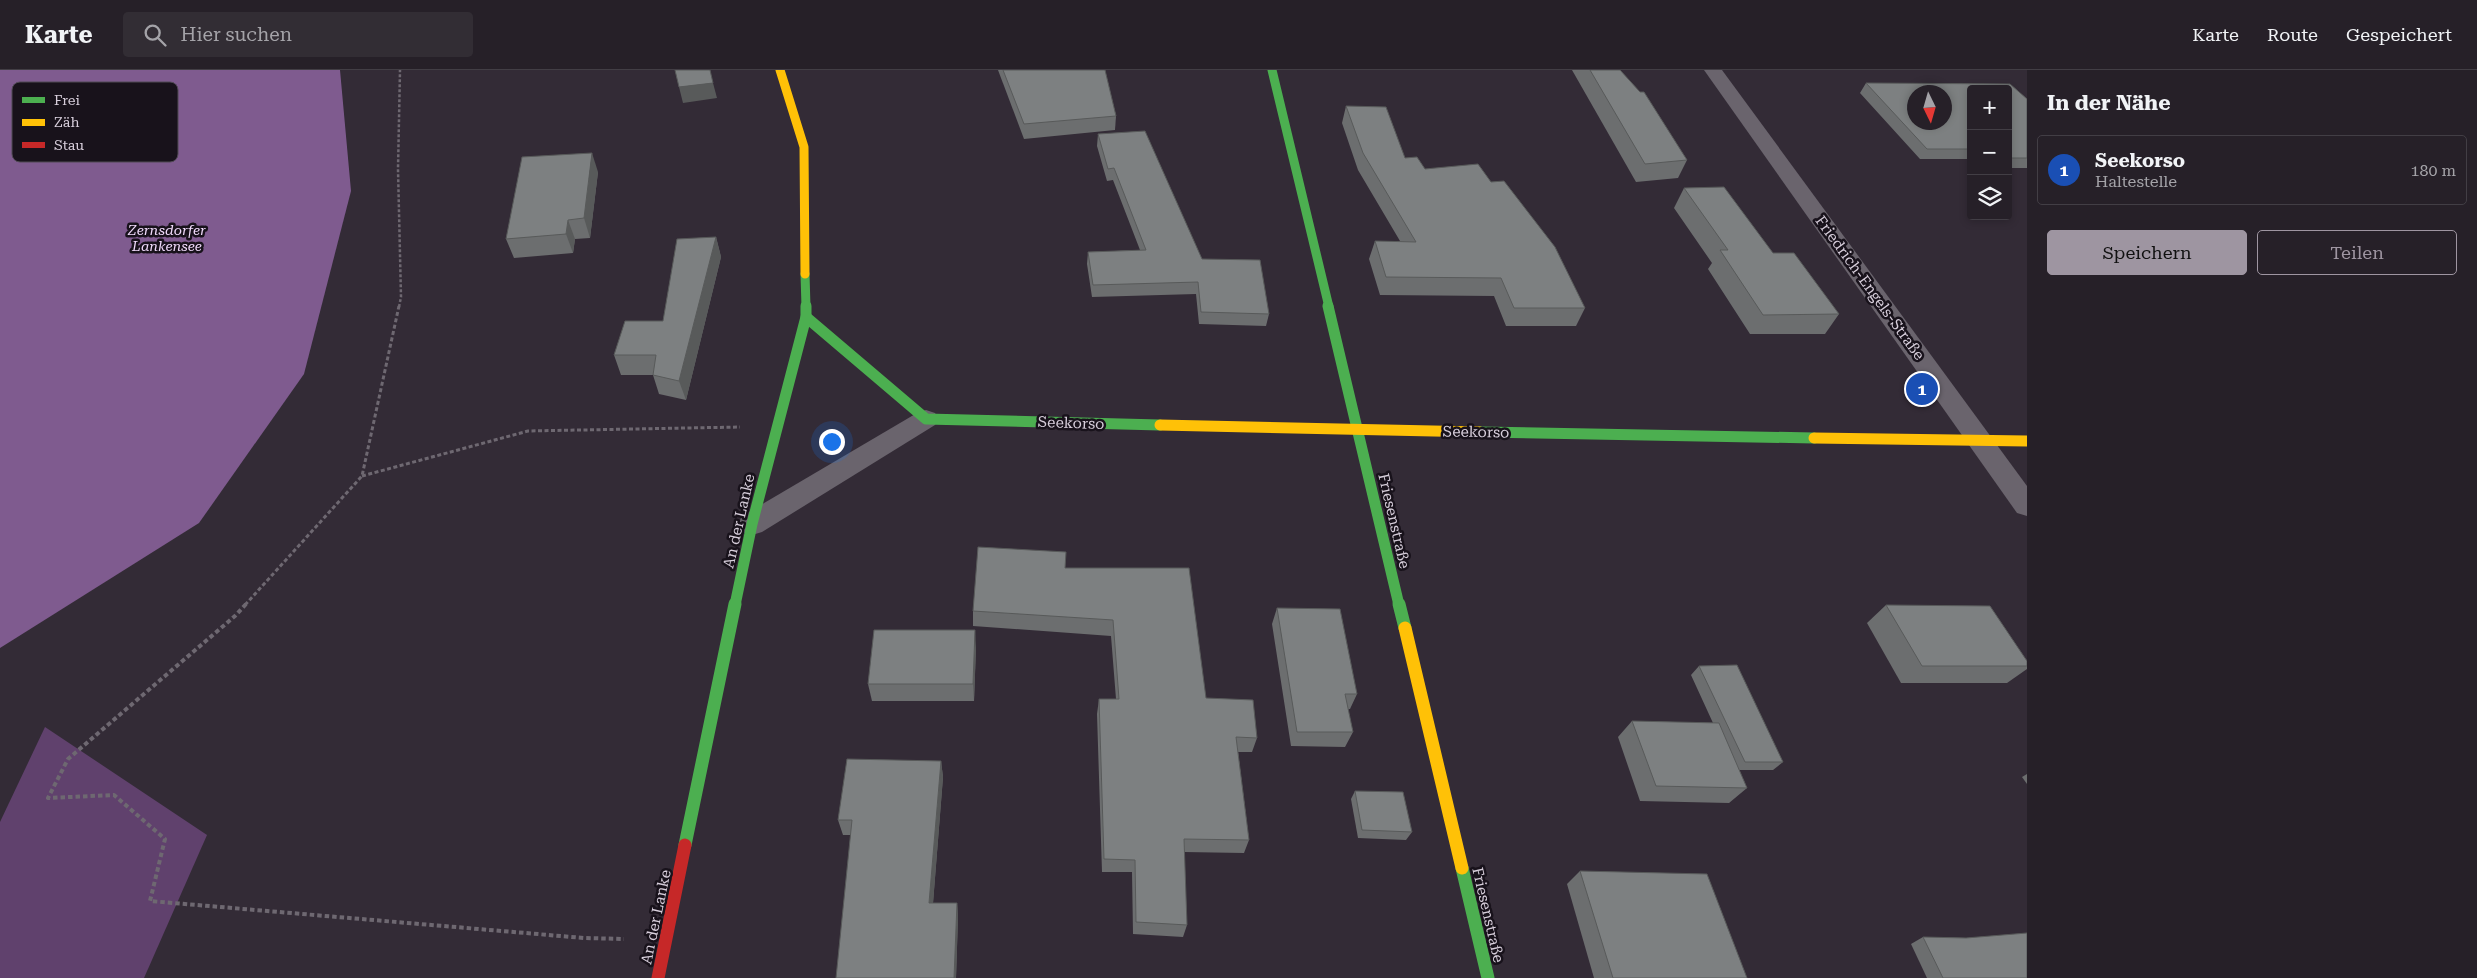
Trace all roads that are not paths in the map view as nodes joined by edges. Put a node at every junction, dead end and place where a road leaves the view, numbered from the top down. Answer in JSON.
{"nodes":[{"id":1,"x":780,"y":70,"type":"edge"},
{"id":2,"x":1272,"y":70,"type":"edge"},
{"id":3,"x":1713,"y":70,"type":"edge"},
{"id":4,"x":806,"y":317,"type":"junction"},
{"id":5,"x":926,"y":419,"type":"junction"},
{"id":6,"x":1357,"y":430,"type":"junction"},
{"id":7,"x":1979,"y":440,"type":"junction"},
{"id":8,"x":2027,"y":441,"type":"edge"},
{"id":9,"x":2027,"y":506,"type":"edge"},
{"id":10,"x":752,"y":524,"type":"junction"},
{"id":11,"x":658,"y":978,"type":"edge"},
{"id":12,"x":1488,"y":978,"type":"edge"}],
"edges":[{"from":1,"to":4,"type":"street","name":"An der Lanke"},
{"from":2,"to":6,"type":"street","name":"Friesenstraße"},
{"from":3,"to":7,"type":"street","name":"Friedrich-Engels-Straße"},
{"from":4,"to":5,"type":"street"},
{"from":4,"to":10,"type":"street","name":"An der Lanke"},
{"from":5,"to":6,"type":"street","name":"Seekorso"},
{"from":5,"to":10,"type":"street"},
{"from":6,"to":7,"type":"street","name":"Seekorso"},
{"from":6,"to":12,"type":"street","name":"Friesenstraße"},
{"from":7,"to":8,"type":"street","name":"Seekorso"},
{"from":7,"to":9,"type":"street","name":"Friedrich-Engels-Straße"},
{"from":10,"to":11,"type":"street","name":"An der Lanke"}]}
